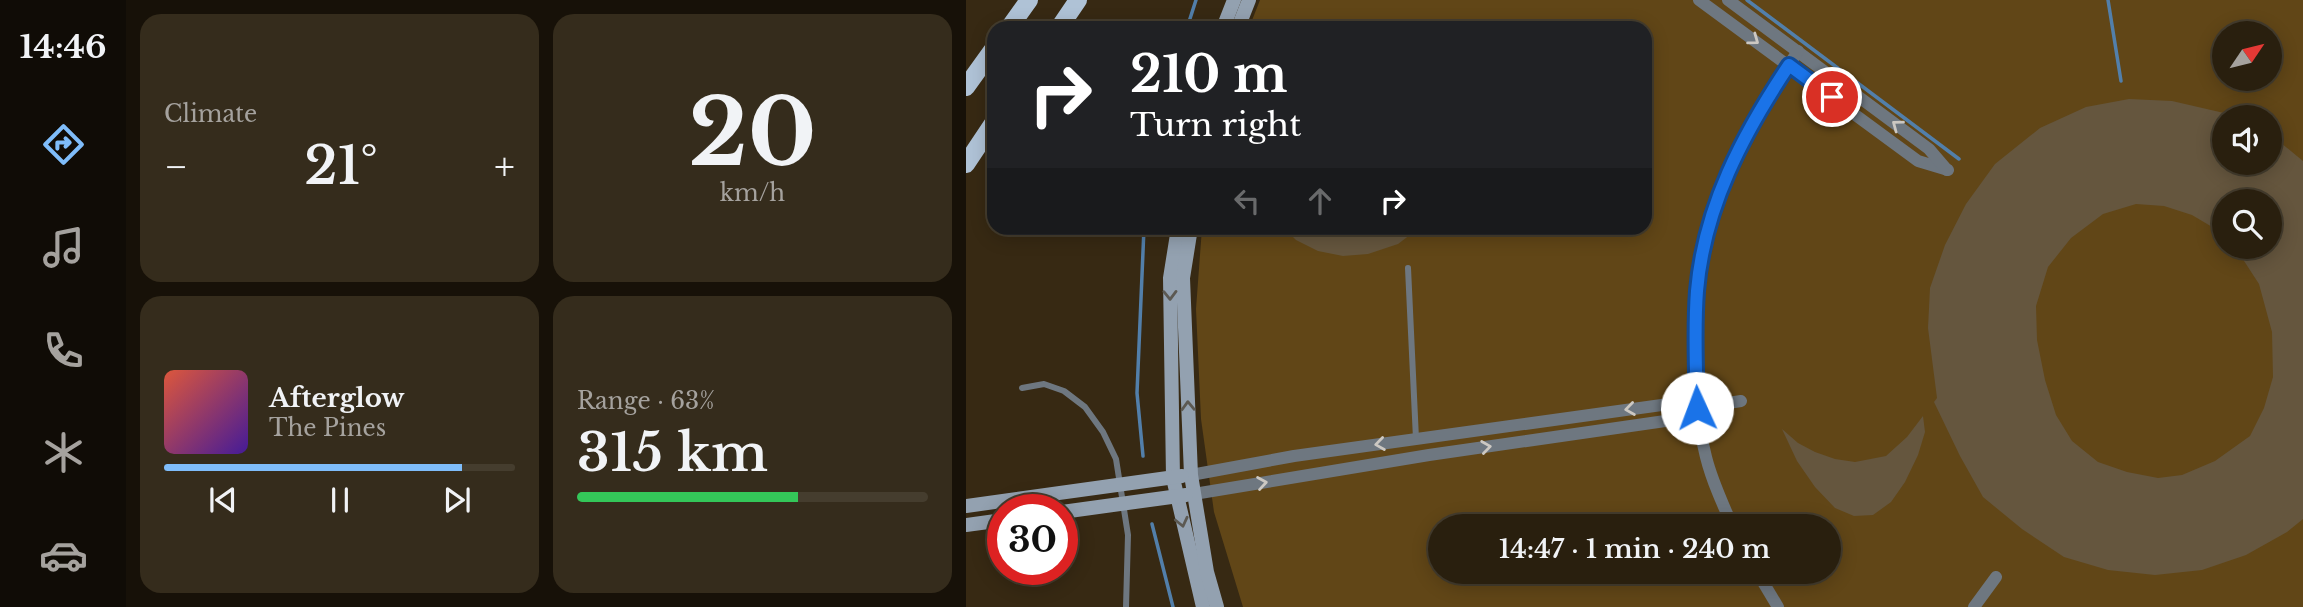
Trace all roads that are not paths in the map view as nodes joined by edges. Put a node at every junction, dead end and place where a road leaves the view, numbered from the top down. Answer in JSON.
{"nodes":[{"id":1,"x":1028,"y":0,"type":"edge"},
{"id":2,"x":1079,"y":0,"type":"edge"},
{"id":3,"x":1234,"y":0,"type":"edge"},
{"id":4,"x":1249,"y":0,"type":"edge"},
{"id":5,"x":1699,"y":0,"type":"edge"},
{"id":6,"x":1728,"y":0,"type":"edge"},
{"id":7,"x":1014,"y":21,"type":"edge"},
{"id":8,"x":1064,"y":21,"type":"edge"},
{"id":9,"x":1226,"y":21,"type":"edge"},
{"id":10,"x":1241,"y":21,"type":"edge"},
{"id":11,"x":1798,"y":51,"type":"junction"},
{"id":12,"x":987,"y":58,"type":"edge"},
{"id":13,"x":1789,"y":65,"type":"junction"},
{"id":14,"x":966,"y":88,"type":"edge"},
{"id":15,"x":987,"y":132,"type":"edge"},
{"id":16,"x":966,"y":164,"type":"edge"},
{"id":17,"x":1177,"y":235,"type":"edge"},
{"id":18,"x":1190,"y":235,"type":"edge"},
{"id":19,"x":1408,"y":268,"type":"dead end"},
{"id":20,"x":1022,"y":388,"type":"dead end"},
{"id":21,"x":1741,"y":401,"type":"dead end"},
{"id":22,"x":1697,"y":408,"type":"junction"},
{"id":23,"x":1416,"y":439,"type":"junction"},
{"id":24,"x":1191,"y":475,"type":"junction"},
{"id":25,"x":1173,"y":478,"type":"junction"},
{"id":26,"x":1120,"y":485,"type":"junction"},
{"id":27,"x":1194,"y":494,"type":"junction"},
{"id":28,"x":1177,"y":497,"type":"junction"},
{"id":29,"x":1123,"y":504,"type":"junction"},
{"id":30,"x":966,"y":506,"type":"edge"},
{"id":31,"x":1078,"y":510,"type":"edge"},
{"id":32,"x":1728,"y":514,"type":"edge"},
{"id":33,"x":987,"y":522,"type":"edge"},
{"id":34,"x":966,"y":525,"type":"edge"},
{"id":35,"x":1996,"y":577,"type":"dead end"},
{"id":36,"x":1764,"y":584,"type":"edge"},
{"id":37,"x":1126,"y":607,"type":"edge"},
{"id":38,"x":1203,"y":607,"type":"edge"},
{"id":39,"x":1217,"y":607,"type":"edge"},
{"id":40,"x":1778,"y":607,"type":"edge"},
{"id":41,"x":1974,"y":607,"type":"edge"}],
"edges":[{"from":1,"to":7,"type":"main road"},
{"from":2,"to":8,"type":"main road"},
{"from":3,"to":9,"type":"main road"},
{"from":4,"to":10,"type":"main road"},
{"from":5,"to":13,"type":"street","one_way":true},
{"from":6,"to":11,"type":"street"},
{"from":11,"to":13,"type":"street"},
{"from":13,"to":11,"type":"street","one_way":true},
{"from":12,"to":14,"type":"main road"},
{"from":13,"to":22,"type":"street"},
{"from":15,"to":16,"type":"main road"},
{"from":17,"to":25,"type":"main road","one_way":true},
{"from":24,"to":18,"type":"main road","one_way":true},
{"from":19,"to":23,"type":"lane"},
{"from":20,"to":26,"type":"lane"},
{"from":21,"to":22,"type":"street"},
{"from":22,"to":23,"type":"street","one_way":true},
{"from":27,"to":22,"type":"street","one_way":true},
{"from":22,"to":32,"type":"street"},
{"from":23,"to":24,"type":"street","one_way":true},
{"from":24,"to":25,"type":"main road"},
{"from":24,"to":27,"type":"main road"},
{"from":25,"to":26,"type":"main road"},
{"from":25,"to":28,"type":"main road"},
{"from":26,"to":29,"type":"lane"},
{"from":26,"to":30,"type":"main road"},
{"from":27,"to":28,"type":"main road"},
{"from":27,"to":39,"type":"main road"},
{"from":28,"to":29,"type":"main road"},
{"from":28,"to":38,"type":"main road","one_way":true},
{"from":29,"to":31,"type":"main road"},
{"from":29,"to":37,"type":"lane"},
{"from":33,"to":34,"type":"main road"},
{"from":35,"to":41,"type":"street"},
{"from":36,"to":40,"type":"street"}]}
